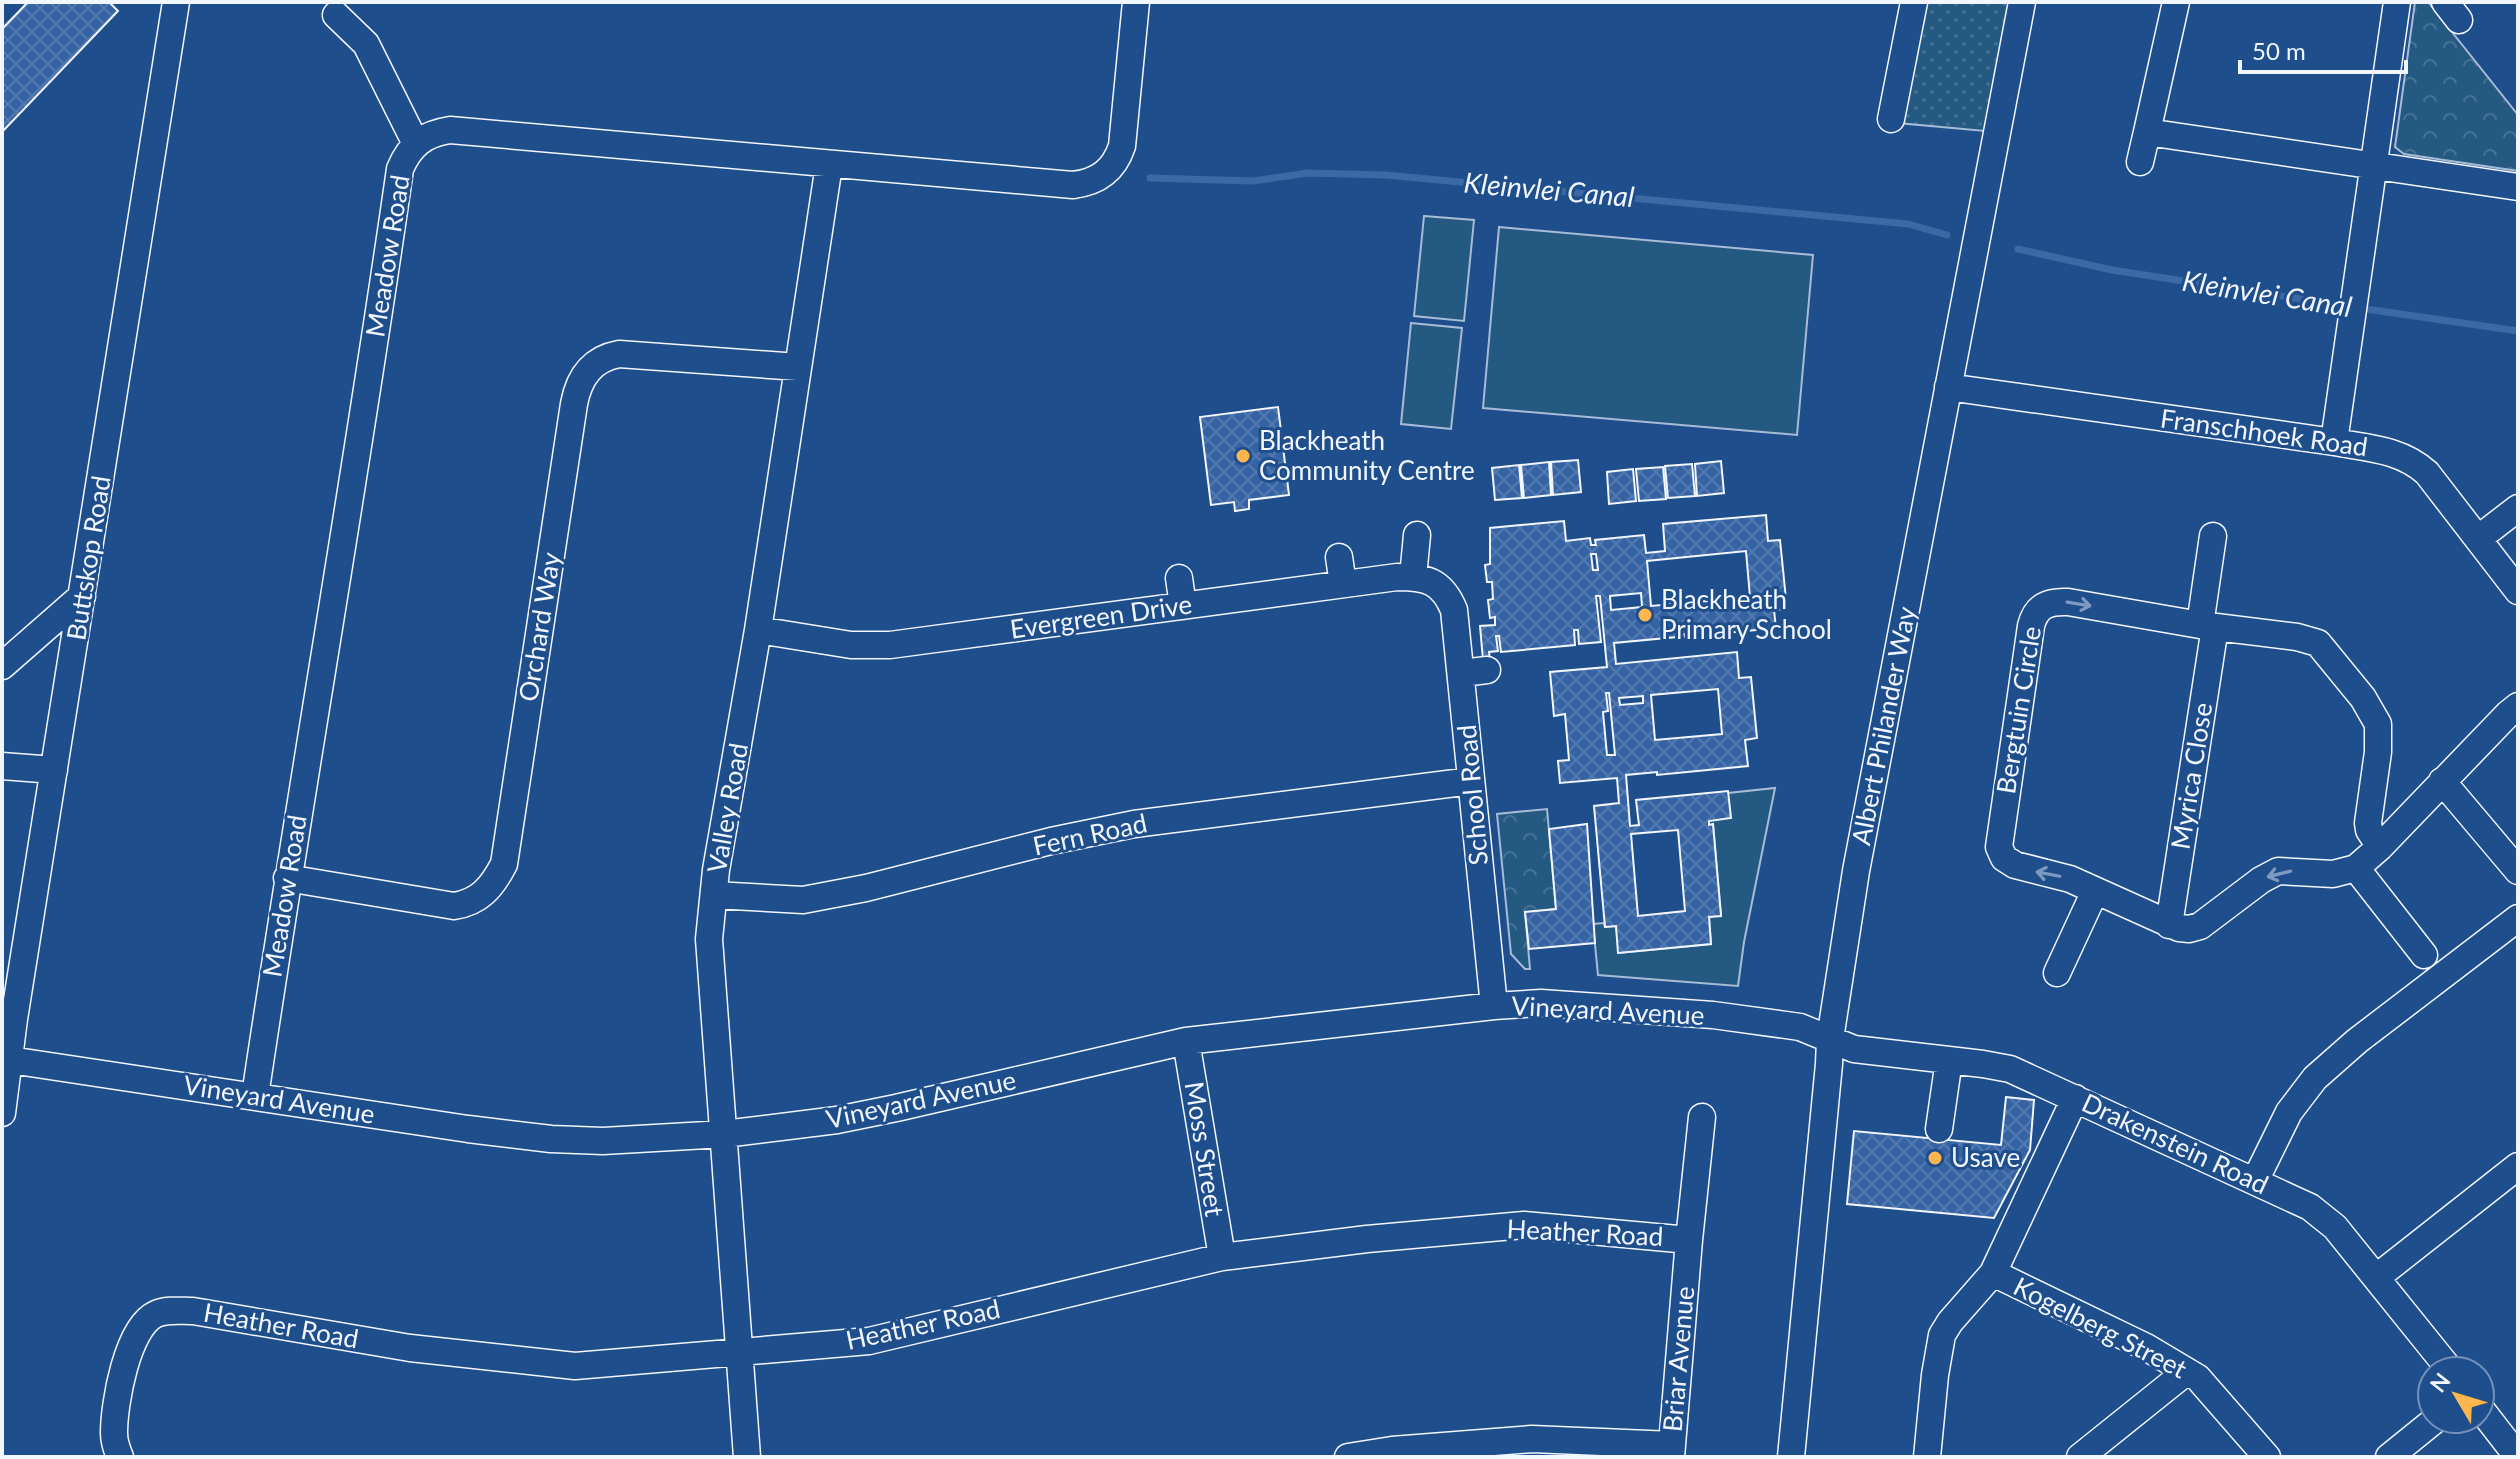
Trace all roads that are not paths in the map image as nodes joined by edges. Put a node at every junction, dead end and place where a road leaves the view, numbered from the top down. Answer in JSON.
{"nodes":[{"id":1,"x":176,"y":2,"type":"edge"},
{"id":2,"x":1136,"y":2,"type":"edge"},
{"id":3,"x":1914,"y":2,"type":"edge"},
{"id":4,"x":2022,"y":2,"type":"edge"},
{"id":5,"x":2176,"y":2,"type":"edge"},
{"id":6,"x":2397,"y":2,"type":"edge"},
{"id":7,"x":336,"y":15,"type":"dead end"},
{"id":8,"x":1891,"y":119,"type":"dead end"},
{"id":9,"x":2147,"y":132,"type":"junction"},
{"id":10,"x":416,"y":144,"type":"junction"},
{"id":11,"x":2140,"y":162,"type":"dead end"},
{"id":12,"x":2373,"y":164,"type":"junction"},
{"id":13,"x":829,"y":165,"type":"junction"},
{"id":14,"x":2518,"y":187,"type":"edge"},
{"id":15,"x":798,"y":367,"type":"junction"},
{"id":16,"x":1948,"y":387,"type":"junction"},
{"id":17,"x":2334,"y":442,"type":"junction"},
{"id":18,"x":2518,"y":508,"type":"edge"},
{"id":19,"x":1417,"y":535,"type":"dead end"},
{"id":20,"x":2213,"y":536,"type":"dead end"},
{"id":21,"x":2479,"y":538,"type":"junction"},
{"id":22,"x":1339,"y":557,"type":"dead end"},
{"id":23,"x":1413,"y":577,"type":"junction"},
{"id":24,"x":1179,"y":578,"type":"dead end"},
{"id":25,"x":1343,"y":584,"type":"junction"},
{"id":26,"x":1442,"y":588,"type":"joint"},
{"id":27,"x":2518,"y":591,"type":"edge"},
{"id":28,"x":82,"y":596,"type":"junction"},
{"id":29,"x":1183,"y":606,"type":"junction"},
{"id":30,"x":2208,"y":626,"type":"junction"},
{"id":31,"x":758,"y":630,"type":"junction"},
{"id":32,"x":2,"y":666,"type":"edge"},
{"id":33,"x":2518,"y":706,"type":"edge"},
{"id":34,"x":2,"y":766,"type":"edge"},
{"id":35,"x":54,"y":770,"type":"junction"},
{"id":36,"x":1471,"y":781,"type":"junction"},
{"id":37,"x":2442,"y":781,"type":"junction"},
{"id":38,"x":2380,"y":847,"type":"junction"},
{"id":39,"x":2356,"y":868,"type":"junction"},
{"id":40,"x":2518,"y":871,"type":"edge"},
{"id":41,"x":287,"y":878,"type":"junction"},
{"id":42,"x":2095,"y":891,"type":"junction"},
{"id":43,"x":714,"y":895,"type":"junction"},
{"id":44,"x":2518,"y":918,"type":"edge"},
{"id":45,"x":2169,"y":925,"type":"junction"},
{"id":46,"x":14,"y":944,"type":"edge"},
{"id":47,"x":2424,"y":955,"type":"dead end"},
{"id":48,"x":2057,"y":973,"type":"dead end"},
{"id":49,"x":1494,"y":1006,"type":"junction"},
{"id":50,"x":1830,"y":1039,"type":"junction"},
{"id":51,"x":1186,"y":1041,"type":"junction"},
{"id":52,"x":10,"y":1060,"type":"junction"},
{"id":53,"x":1949,"y":1060,"type":"junction"},
{"id":54,"x":255,"y":1096,"type":"junction"},
{"id":55,"x":2075,"y":1098,"type":"junction"},
{"id":56,"x":2,"y":1113,"type":"edge"},
{"id":57,"x":1702,"y":1117,"type":"dead end"},
{"id":58,"x":1939,"y":1129,"type":"dead end"},
{"id":59,"x":724,"y":1134,"type":"junction"},
{"id":60,"x":2518,"y":1166,"type":"edge"},
{"id":61,"x":2255,"y":1181,"type":"junction"},
{"id":62,"x":1689,"y":1240,"type":"junction"},
{"id":63,"x":1222,"y":1257,"type":"junction"},
{"id":64,"x":1993,"y":1273,"type":"junction"},
{"id":65,"x":2377,"y":1277,"type":"junction"},
{"id":66,"x":739,"y":1351,"type":"junction"},
{"id":67,"x":2438,"y":1355,"type":"edge"},
{"id":68,"x":2186,"y":1372,"type":"junction"},
{"id":69,"x":2496,"y":1429,"type":"edge"},
{"id":70,"x":2416,"y":1435,"type":"edge"},
{"id":71,"x":1671,"y":1451,"type":"edge"},
{"id":72,"x":120,"y":1457,"type":"edge"},
{"id":73,"x":747,"y":1457,"type":"edge"},
{"id":74,"x":1348,"y":1457,"type":"edge"},
{"id":75,"x":1791,"y":1457,"type":"edge"},
{"id":76,"x":1927,"y":1457,"type":"edge"},
{"id":77,"x":2080,"y":1457,"type":"edge"},
{"id":78,"x":2267,"y":1457,"type":"edge"},
{"id":79,"x":2389,"y":1457,"type":"edge"},
{"id":80,"x":2518,"y":1457,"type":"edge"}],
"edges":[{"from":1,"to":28,"type":"street","name":"Buttskop Road"},
{"from":2,"to":13,"type":"street","name":"Meadow Road"},
{"from":3,"to":8,"type":"street"},
{"from":4,"to":16,"type":"street","name":"Albert Philander Way"},
{"from":5,"to":9,"type":"street"},
{"from":6,"to":12,"type":"street"},
{"from":7,"to":10,"type":"street"},
{"from":9,"to":11,"type":"street"},
{"from":9,"to":12,"type":"street"},
{"from":10,"to":13,"type":"street","name":"Meadow Road"},
{"from":10,"to":41,"type":"street","name":"Meadow Road"},
{"from":12,"to":14,"type":"street"},
{"from":12,"to":17,"type":"street"},
{"from":13,"to":15,"type":"street","name":"Valley Road"},
{"from":15,"to":31,"type":"street","name":"Valley Road"},
{"from":15,"to":41,"type":"street","name":"Orchard Way"},
{"from":16,"to":17,"type":"street","name":"Franschhoek Road"},
{"from":16,"to":50,"type":"street","name":"Albert Philander Way"},
{"from":17,"to":21,"type":"street","name":"Franschhoek Road"},
{"from":18,"to":21,"type":"street"},
{"from":19,"to":23,"type":"street"},
{"from":20,"to":30,"type":"street","name":"Myrica Close"},
{"from":21,"to":27,"type":"street","name":"Franschhoek Road"},
{"from":22,"to":25,"type":"street"},
{"from":23,"to":25,"type":"street","name":"Evergreen Drive"},
{"from":23,"to":26,"type":"street","name":"Evergreen Drive"},
{"from":24,"to":29,"type":"street"},
{"from":25,"to":29,"type":"street","name":"Evergreen Drive"},
{"from":26,"to":36,"type":"street","name":"School Road"},
{"from":28,"to":32,"type":"street"},
{"from":28,"to":35,"type":"street","name":"Buttskop Road"},
{"from":29,"to":31,"type":"street","name":"Evergreen Drive"},
{"from":30,"to":38,"type":"street","name":"Bergtuin Circle"},
{"from":42,"to":30,"type":"street","name":"Bergtuin Circle","one_way":true},
{"from":30,"to":45,"type":"street","name":"Myrica Close"},
{"from":31,"to":43,"type":"street","name":"Valley Road"},
{"from":33,"to":37,"type":"street"},
{"from":34,"to":35,"type":"street"},
{"from":35,"to":46,"type":"street","name":"Buttskop Road"},
{"from":36,"to":43,"type":"street","name":"Fern Road"},
{"from":36,"to":49,"type":"street","name":"School Road"},
{"from":37,"to":38,"type":"street"},
{"from":37,"to":40,"type":"street"},
{"from":38,"to":39,"type":"street"},
{"from":39,"to":45,"type":"street","one_way":true},
{"from":39,"to":47,"type":"street"},
{"from":41,"to":54,"type":"street","name":"Meadow Road"},
{"from":42,"to":45,"type":"street","name":"Bergtuin Circle"},
{"from":42,"to":48,"type":"street"},
{"from":43,"to":59,"type":"street","name":"Valley Road"},
{"from":44,"to":61,"type":"street"},
{"from":46,"to":52,"type":"street","name":"Buttskop Road"},
{"from":49,"to":50,"type":"street","name":"Vineyard Avenue"},
{"from":49,"to":51,"type":"street","name":"Vineyard Avenue"},
{"from":50,"to":53,"type":"street","name":"Drakenstein Road"},
{"from":50,"to":75,"type":"street","name":"Albert Philander Way"},
{"from":51,"to":59,"type":"street","name":"Vineyard Avenue"},
{"from":51,"to":63,"type":"street","name":"Moss Street"},
{"from":52,"to":54,"type":"street","name":"Vineyard Avenue"},
{"from":52,"to":56,"type":"street","name":"Buttskop Road"},
{"from":53,"to":55,"type":"street","name":"Drakenstein Road"},
{"from":53,"to":58,"type":"street"},
{"from":54,"to":59,"type":"street","name":"Vineyard Avenue"},
{"from":55,"to":61,"type":"street","name":"Drakenstein Road"},
{"from":55,"to":64,"type":"street"},
{"from":57,"to":62,"type":"street","name":"Briar Avenue"},
{"from":59,"to":66,"type":"street","name":"Valley Road"},
{"from":60,"to":65,"type":"street"},
{"from":61,"to":65,"type":"street","name":"Drakenstein Road"},
{"from":62,"to":63,"type":"street","name":"Heather Road"},
{"from":62,"to":71,"type":"street","name":"Briar Avenue"},
{"from":63,"to":66,"type":"street","name":"Heather Road"},
{"from":64,"to":68,"type":"street","name":"Kogelberg Street"},
{"from":64,"to":76,"type":"street"},
{"from":65,"to":67,"type":"street","name":"Drakenstein Road"},
{"from":66,"to":72,"type":"street","name":"Heather Road"},
{"from":66,"to":73,"type":"street","name":"Valley Road"},
{"from":68,"to":77,"type":"street"},
{"from":68,"to":78,"type":"street","name":"Kogelberg Street"},
{"from":69,"to":80,"type":"street"},
{"from":70,"to":79,"type":"street"},
{"from":71,"to":74,"type":"street"}]}
